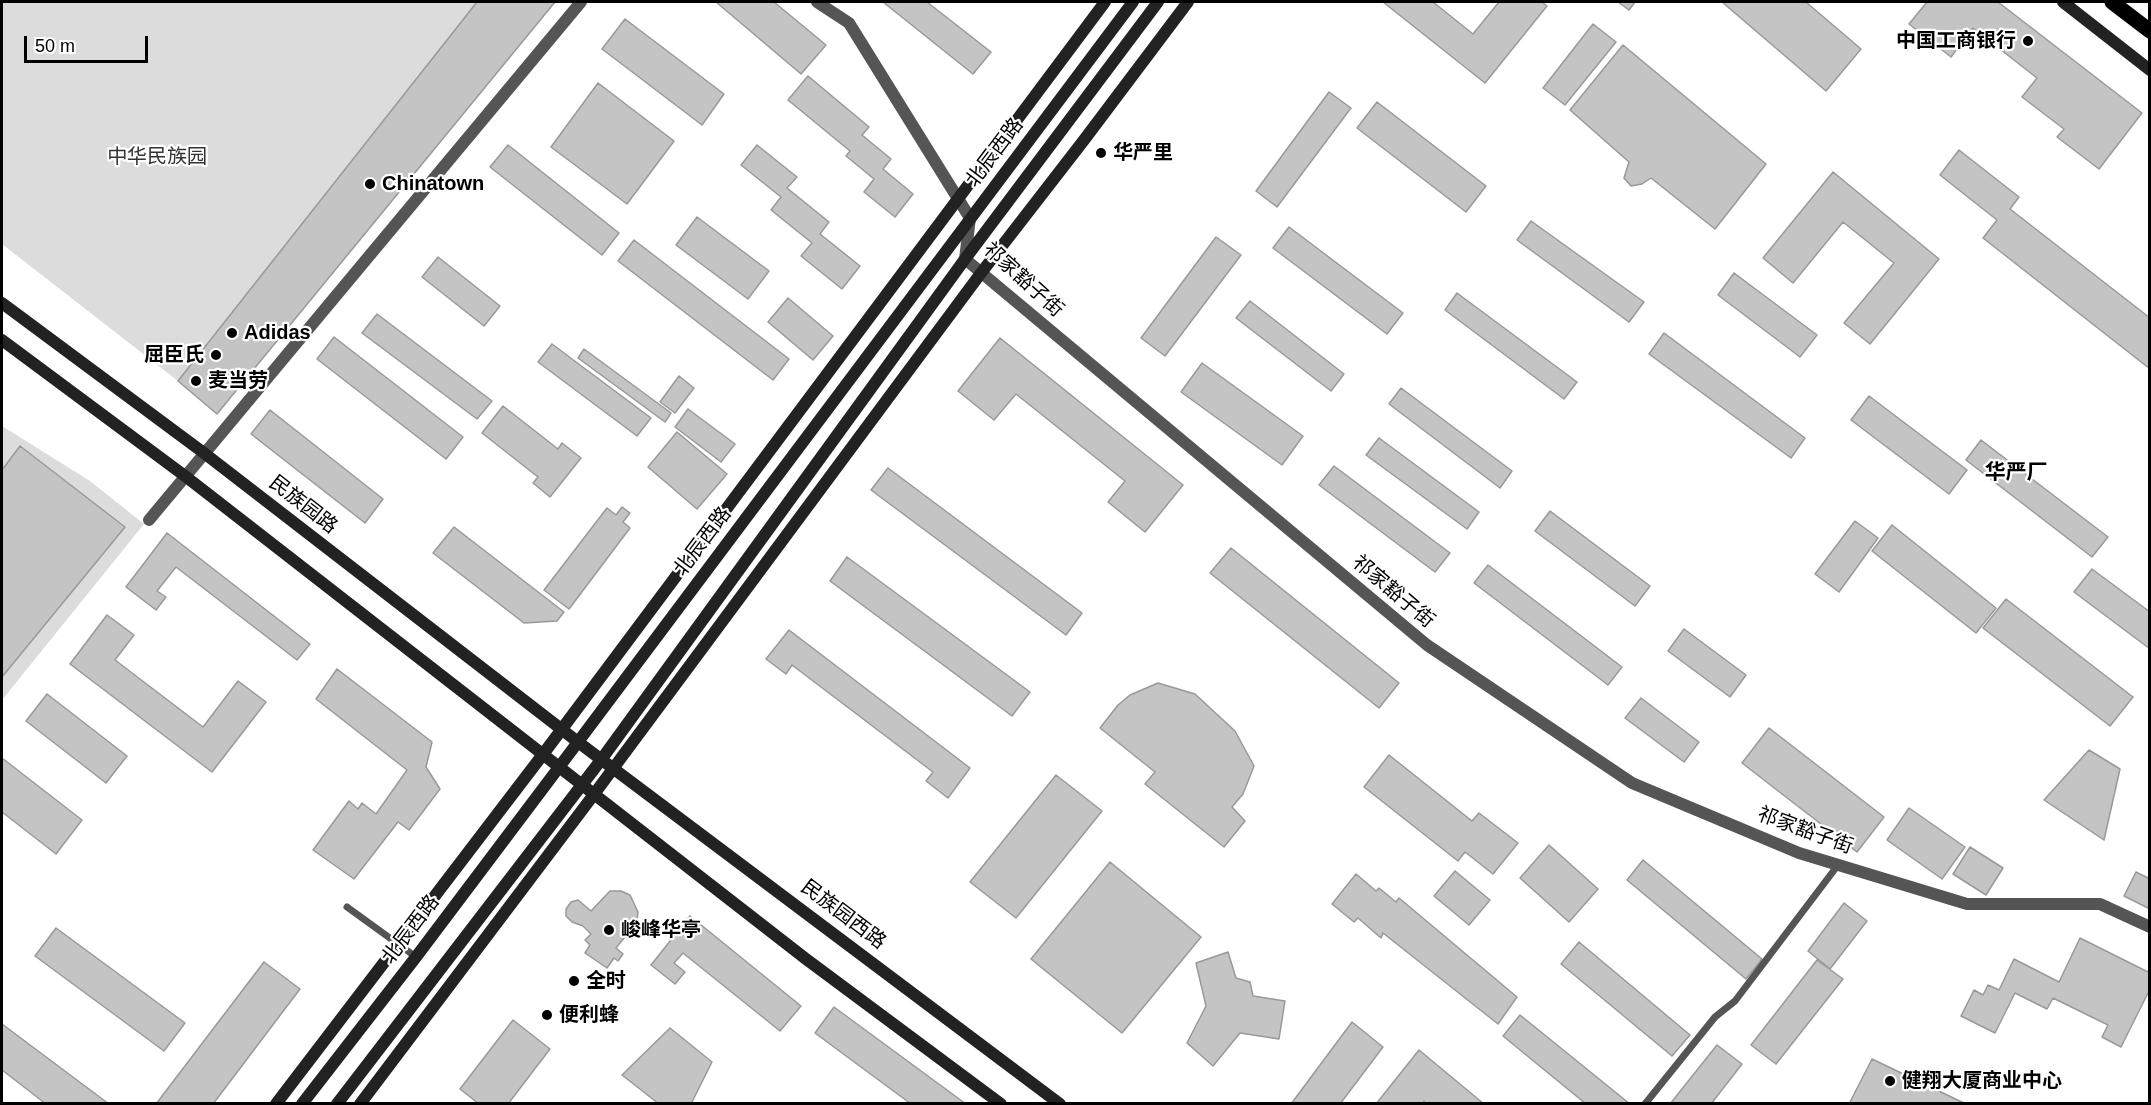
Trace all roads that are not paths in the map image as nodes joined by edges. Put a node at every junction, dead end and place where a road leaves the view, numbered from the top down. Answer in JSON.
{"nodes":[{"id":1,"x":581,"y":2,"type":"edge"},
{"id":2,"x":817,"y":2,"type":"edge"},
{"id":3,"x":1105,"y":2,"type":"edge"},
{"id":4,"x":1133,"y":2,"type":"edge"},
{"id":5,"x":1158,"y":2,"type":"edge"},
{"id":6,"x":1188,"y":2,"type":"edge"},
{"id":7,"x":2063,"y":2,"type":"edge"},
{"id":8,"x":2112,"y":2,"type":"edge"},
{"id":9,"x":2150,"y":31,"type":"edge"},
{"id":10,"x":2150,"y":70,"type":"edge"},
{"id":11,"x":958,"y":198,"type":"junction"},
{"id":12,"x":970,"y":218,"type":"junction"},
{"id":13,"x":965,"y":259,"type":"junction"},
{"id":14,"x":981,"y":273,"type":"junction"},
{"id":15,"x":2,"y":303,"type":"edge"},
{"id":16,"x":2,"y":340,"type":"edge"},
{"id":17,"x":204,"y":453,"type":"junction"},
{"id":18,"x":185,"y":476,"type":"junction"},
{"id":19,"x":149,"y":520,"type":"dead end"},
{"id":20,"x":561,"y":729,"type":"junction"},
{"id":21,"x":578,"y":742,"type":"junction"},
{"id":22,"x":544,"y":753,"type":"junction"},
{"id":23,"x":601,"y":760,"type":"junction"},
{"id":24,"x":560,"y":766,"type":"junction"},
{"id":25,"x":613,"y":769,"type":"junction"},
{"id":26,"x":582,"y":784,"type":"junction"},
{"id":27,"x":595,"y":793,"type":"junction"},
{"id":28,"x":1838,"y":865,"type":"junction"},
{"id":29,"x":347,"y":907,"type":"dead end"},
{"id":30,"x":2150,"y":927,"type":"edge"},
{"id":31,"x":398,"y":944,"type":"junction"},
{"id":32,"x":416,"y":957,"type":"junction"},
{"id":33,"x":465,"y":963,"type":"junction"},
{"id":34,"x":418,"y":996,"type":"junction"},
{"id":35,"x":276,"y":1104,"type":"edge"},
{"id":36,"x":302,"y":1104,"type":"edge"},
{"id":37,"x":337,"y":1104,"type":"edge"},
{"id":38,"x":360,"y":1104,"type":"edge"},
{"id":39,"x":1001,"y":1104,"type":"edge"},
{"id":40,"x":1060,"y":1104,"type":"edge"},
{"id":41,"x":1645,"y":1104,"type":"edge"}],
"edges":[{"from":1,"to":17,"type":"street"},
{"from":2,"to":11,"type":"street"},
{"from":3,"to":11,"type":"main road","name":"北辰西路"},
{"from":4,"to":12,"type":"main road","name":"北辰西路"},
{"from":5,"to":13,"type":"main road","name":"北辰西路"},
{"from":6,"to":14,"type":"main road"},
{"from":7,"to":10,"type":"main road"},
{"from":8,"to":9,"type":"main road"},
{"from":11,"to":12,"type":"street"},
{"from":11,"to":20,"type":"main road","name":"北辰西路"},
{"from":12,"to":13,"type":"street","name":"祁家豁子街"},
{"from":12,"to":21,"type":"main road","name":"北辰西路"},
{"from":13,"to":14,"type":"street","name":"祁家豁子街"},
{"from":13,"to":23,"type":"main road","name":"北辰西路"},
{"from":14,"to":25,"type":"main road"},
{"from":14,"to":28,"type":"street","name":"祁家豁子街"},
{"from":15,"to":17,"type":"main road","name":"民族园路"},
{"from":16,"to":18,"type":"main road"},
{"from":17,"to":18,"type":"street"},
{"from":17,"to":20,"type":"main road","name":"民族园路"},
{"from":18,"to":19,"type":"street"},
{"from":18,"to":22,"type":"main road"},
{"from":20,"to":21,"type":"main road","name":"民族园路"},
{"from":20,"to":22,"type":"main road","name":"北辰西路"},
{"from":21,"to":23,"type":"main road","name":"民族园路"},
{"from":21,"to":24,"type":"main road","name":"北辰西路"},
{"from":22,"to":24,"type":"main road"},
{"from":22,"to":31,"type":"main road","name":"北辰西路"},
{"from":23,"to":25,"type":"main road","name":"民族园西路"},
{"from":23,"to":26,"type":"main road","name":"北辰西路"},
{"from":24,"to":26,"type":"main road"},
{"from":24,"to":32,"type":"main road","name":"北辰西路"},
{"from":25,"to":27,"type":"main road"},
{"from":25,"to":40,"type":"main road","name":"民族园西路"},
{"from":26,"to":27,"type":"main road"},
{"from":26,"to":34,"type":"main road","name":"北辰西路"},
{"from":27,"to":33,"type":"main road"},
{"from":27,"to":39,"type":"main road"},
{"from":28,"to":30,"type":"street","name":"祁家豁子街"},
{"from":28,"to":41,"type":"lane"},
{"from":29,"to":31,"type":"lane"},
{"from":31,"to":32,"type":"lane"},
{"from":31,"to":35,"type":"main road","name":"北辰西路"},
{"from":32,"to":36,"type":"main road","name":"北辰西路"},
{"from":33,"to":34,"type":"main road"},
{"from":33,"to":38,"type":"main road"},
{"from":34,"to":37,"type":"main road","name":"北辰西路"}]}
